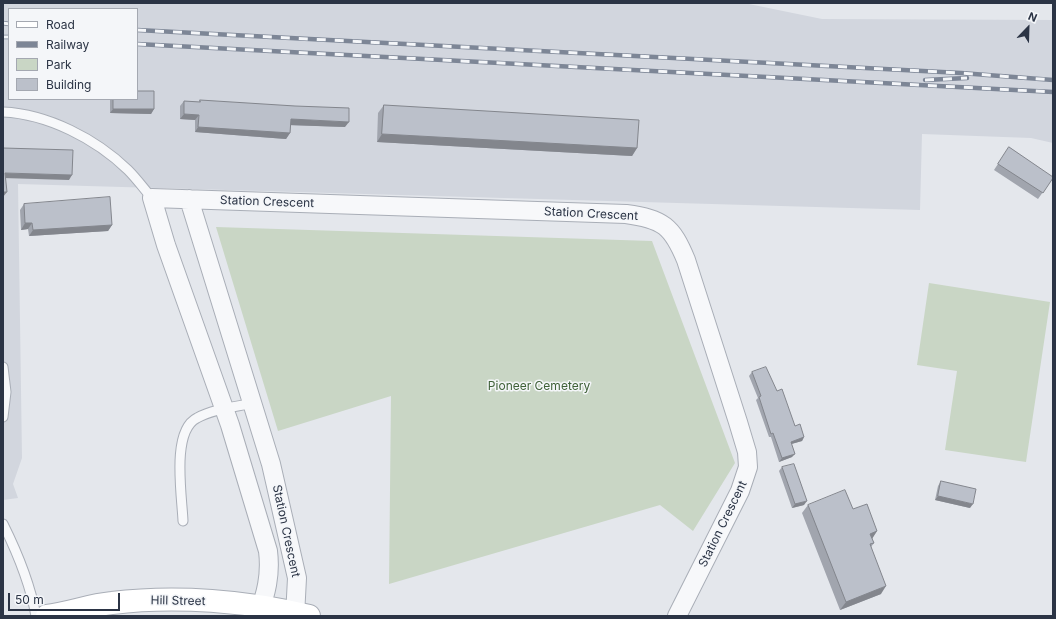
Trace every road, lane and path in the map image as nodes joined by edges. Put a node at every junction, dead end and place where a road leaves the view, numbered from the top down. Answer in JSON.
{"nodes":[{"id":1,"x":3,"y":112,"type":"edge"},
{"id":2,"x":152,"y":198,"type":"junction"},
{"id":3,"x":189,"y":199,"type":"junction"},
{"id":4,"x":3,"y":367,"type":"edge"},
{"id":5,"x":253,"y":403,"type":"junction"},
{"id":6,"x":224,"y":410,"type":"junction"},
{"id":7,"x":3,"y":417,"type":"edge"},
{"id":8,"x":183,"y":521,"type":"dead end"},
{"id":9,"x":3,"y":524,"type":"edge"},
{"id":10,"x":260,"y":611,"type":"edge"},
{"id":11,"x":300,"y":615,"type":"edge"},
{"id":12,"x":36,"y":616,"type":"edge"},
{"id":13,"x":49,"y":616,"type":"edge"},
{"id":14,"x":677,"y":616,"type":"edge"}],
"edges":[{"from":1,"to":2,"type":"lane"},
{"from":2,"to":3,"type":"street","name":"Station Crescent"},
{"from":2,"to":6,"type":"street","name":"Station Crescent"},
{"from":3,"to":5,"type":"street","name":"Station Crescent"},
{"from":3,"to":14,"type":"street","name":"Station Crescent"},
{"from":4,"to":7,"type":"lane"},
{"from":5,"to":6,"type":"lane"},
{"from":5,"to":11,"type":"street","name":"Station Crescent"},
{"from":6,"to":8,"type":"lane"},
{"from":6,"to":10,"type":"street","name":"Station Crescent"},
{"from":9,"to":12,"type":"lane"},
{"from":10,"to":11,"type":"street","name":"Hill Street"},
{"from":10,"to":13,"type":"street","name":"Hill Street"}]}
